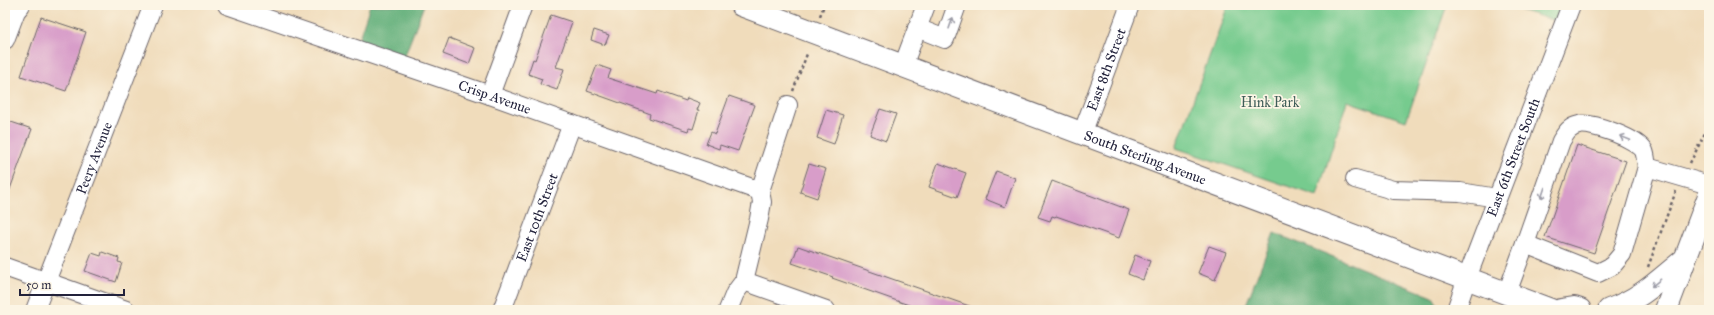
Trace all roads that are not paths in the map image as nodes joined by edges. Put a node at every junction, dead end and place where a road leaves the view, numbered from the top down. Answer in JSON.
{"nodes":[{"id":1,"x":21,"y":5,"type":"edge"},
{"id":2,"x":152,"y":5,"type":"edge"},
{"id":3,"x":227,"y":5,"type":"edge"},
{"id":4,"x":523,"y":5,"type":"edge"},
{"id":5,"x":741,"y":5,"type":"edge"},
{"id":6,"x":926,"y":5,"type":"edge"},
{"id":7,"x":957,"y":5,"type":"edge"},
{"id":8,"x":1130,"y":5,"type":"edge"},
{"id":9,"x":1571,"y":5,"type":"edge"},
{"id":10,"x":917,"y":28,"type":"junction"},
{"id":11,"x":5,"y":40,"type":"edge"},
{"id":12,"x":903,"y":66,"type":"junction"},
{"id":13,"x":490,"y":95,"type":"junction"},
{"id":14,"x":788,"y":105,"type":"road end"},
{"id":15,"x":572,"y":124,"type":"junction"},
{"id":16,"x":1082,"y":134,"type":"junction"},
{"id":17,"x":1647,"y":167,"type":"junction"},
{"id":18,"x":1355,"y":179,"type":"dead end"},
{"id":19,"x":1709,"y":185,"type":"edge"},
{"id":20,"x":760,"y":192,"type":"junction"},
{"id":21,"x":1709,"y":196,"type":"edge"},
{"id":22,"x":1498,"y":198,"type":"junction"},
{"id":23,"x":1525,"y":244,"type":"junction"},
{"id":24,"x":1686,"y":259,"type":"junction"},
{"id":25,"x":5,"y":267,"type":"edge"},
{"id":26,"x":1467,"y":278,"type":"junction"},
{"id":27,"x":744,"y":281,"type":"junction"},
{"id":28,"x":46,"y":282,"type":"junction"},
{"id":29,"x":1675,"y":287,"type":"junction"},
{"id":30,"x":1507,"y":293,"type":"junction"},
{"id":31,"x":35,"y":310,"type":"edge"},
{"id":32,"x":126,"y":310,"type":"edge"},
{"id":33,"x":502,"y":310,"type":"edge"},
{"id":34,"x":728,"y":310,"type":"edge"},
{"id":35,"x":826,"y":310,"type":"edge"},
{"id":36,"x":1456,"y":310,"type":"edge"},
{"id":37,"x":1550,"y":310,"type":"edge"},
{"id":38,"x":1561,"y":310,"type":"edge"},
{"id":39,"x":1580,"y":310,"type":"edge"},
{"id":40,"x":1609,"y":310,"type":"edge"},
{"id":41,"x":1666,"y":310,"type":"edge"},
{"id":42,"x":1683,"y":310,"type":"edge"}],
"edges":[{"from":1,"to":11,"type":"street"},
{"from":2,"to":28,"type":"street","name":"Peery Avenue"},
{"from":3,"to":13,"type":"street","name":"Crisp Avenue"},
{"from":4,"to":13,"type":"street"},
{"from":5,"to":12,"type":"main road","name":"South Sterling Avenue"},
{"from":6,"to":10,"type":"street"},
{"from":10,"to":7,"type":"street","one_way":true},
{"from":8,"to":16,"type":"street","name":"East 8th Street"},
{"from":9,"to":22,"type":"street","name":"East 6th Street South"},
{"from":10,"to":12,"type":"street"},
{"from":12,"to":16,"type":"main road","name":"South Sterling Avenue"},
{"from":13,"to":15,"type":"street","name":"Crisp Avenue"},
{"from":14,"to":20,"type":"street"},
{"from":15,"to":20,"type":"street","name":"Crisp Avenue"},
{"from":15,"to":33,"type":"street","name":"East 10th Street"},
{"from":16,"to":26,"type":"main road","name":"South Sterling Avenue"},
{"from":17,"to":19,"type":"street"},
{"from":17,"to":23,"type":"street"},
{"from":17,"to":23,"type":"street","one_way":true},
{"from":18,"to":22,"type":"street"},
{"from":20,"to":27,"type":"street"},
{"from":21,"to":24,"type":"main road"},
{"from":22,"to":26,"type":"street","name":"East 6th Street South"},
{"from":23,"to":30,"type":"street"},
{"from":24,"to":29,"type":"main road"},
{"from":24,"to":40,"type":"main road","one_way":true},
{"from":25,"to":28,"type":"street"},
{"from":26,"to":30,"type":"main road","name":"South Sterling Avenue"},
{"from":26,"to":36,"type":"street","name":"East 6th Street South"},
{"from":27,"to":34,"type":"street"},
{"from":27,"to":35,"type":"street"},
{"from":28,"to":31,"type":"street","name":"Peery Avenue"},
{"from":28,"to":32,"type":"street"},
{"from":29,"to":41,"type":"main road"},
{"from":29,"to":42,"type":"main road"},
{"from":30,"to":37,"type":"main road","name":"South Sterling Avenue"},
{"from":38,"to":39,"type":"main road"}]}
